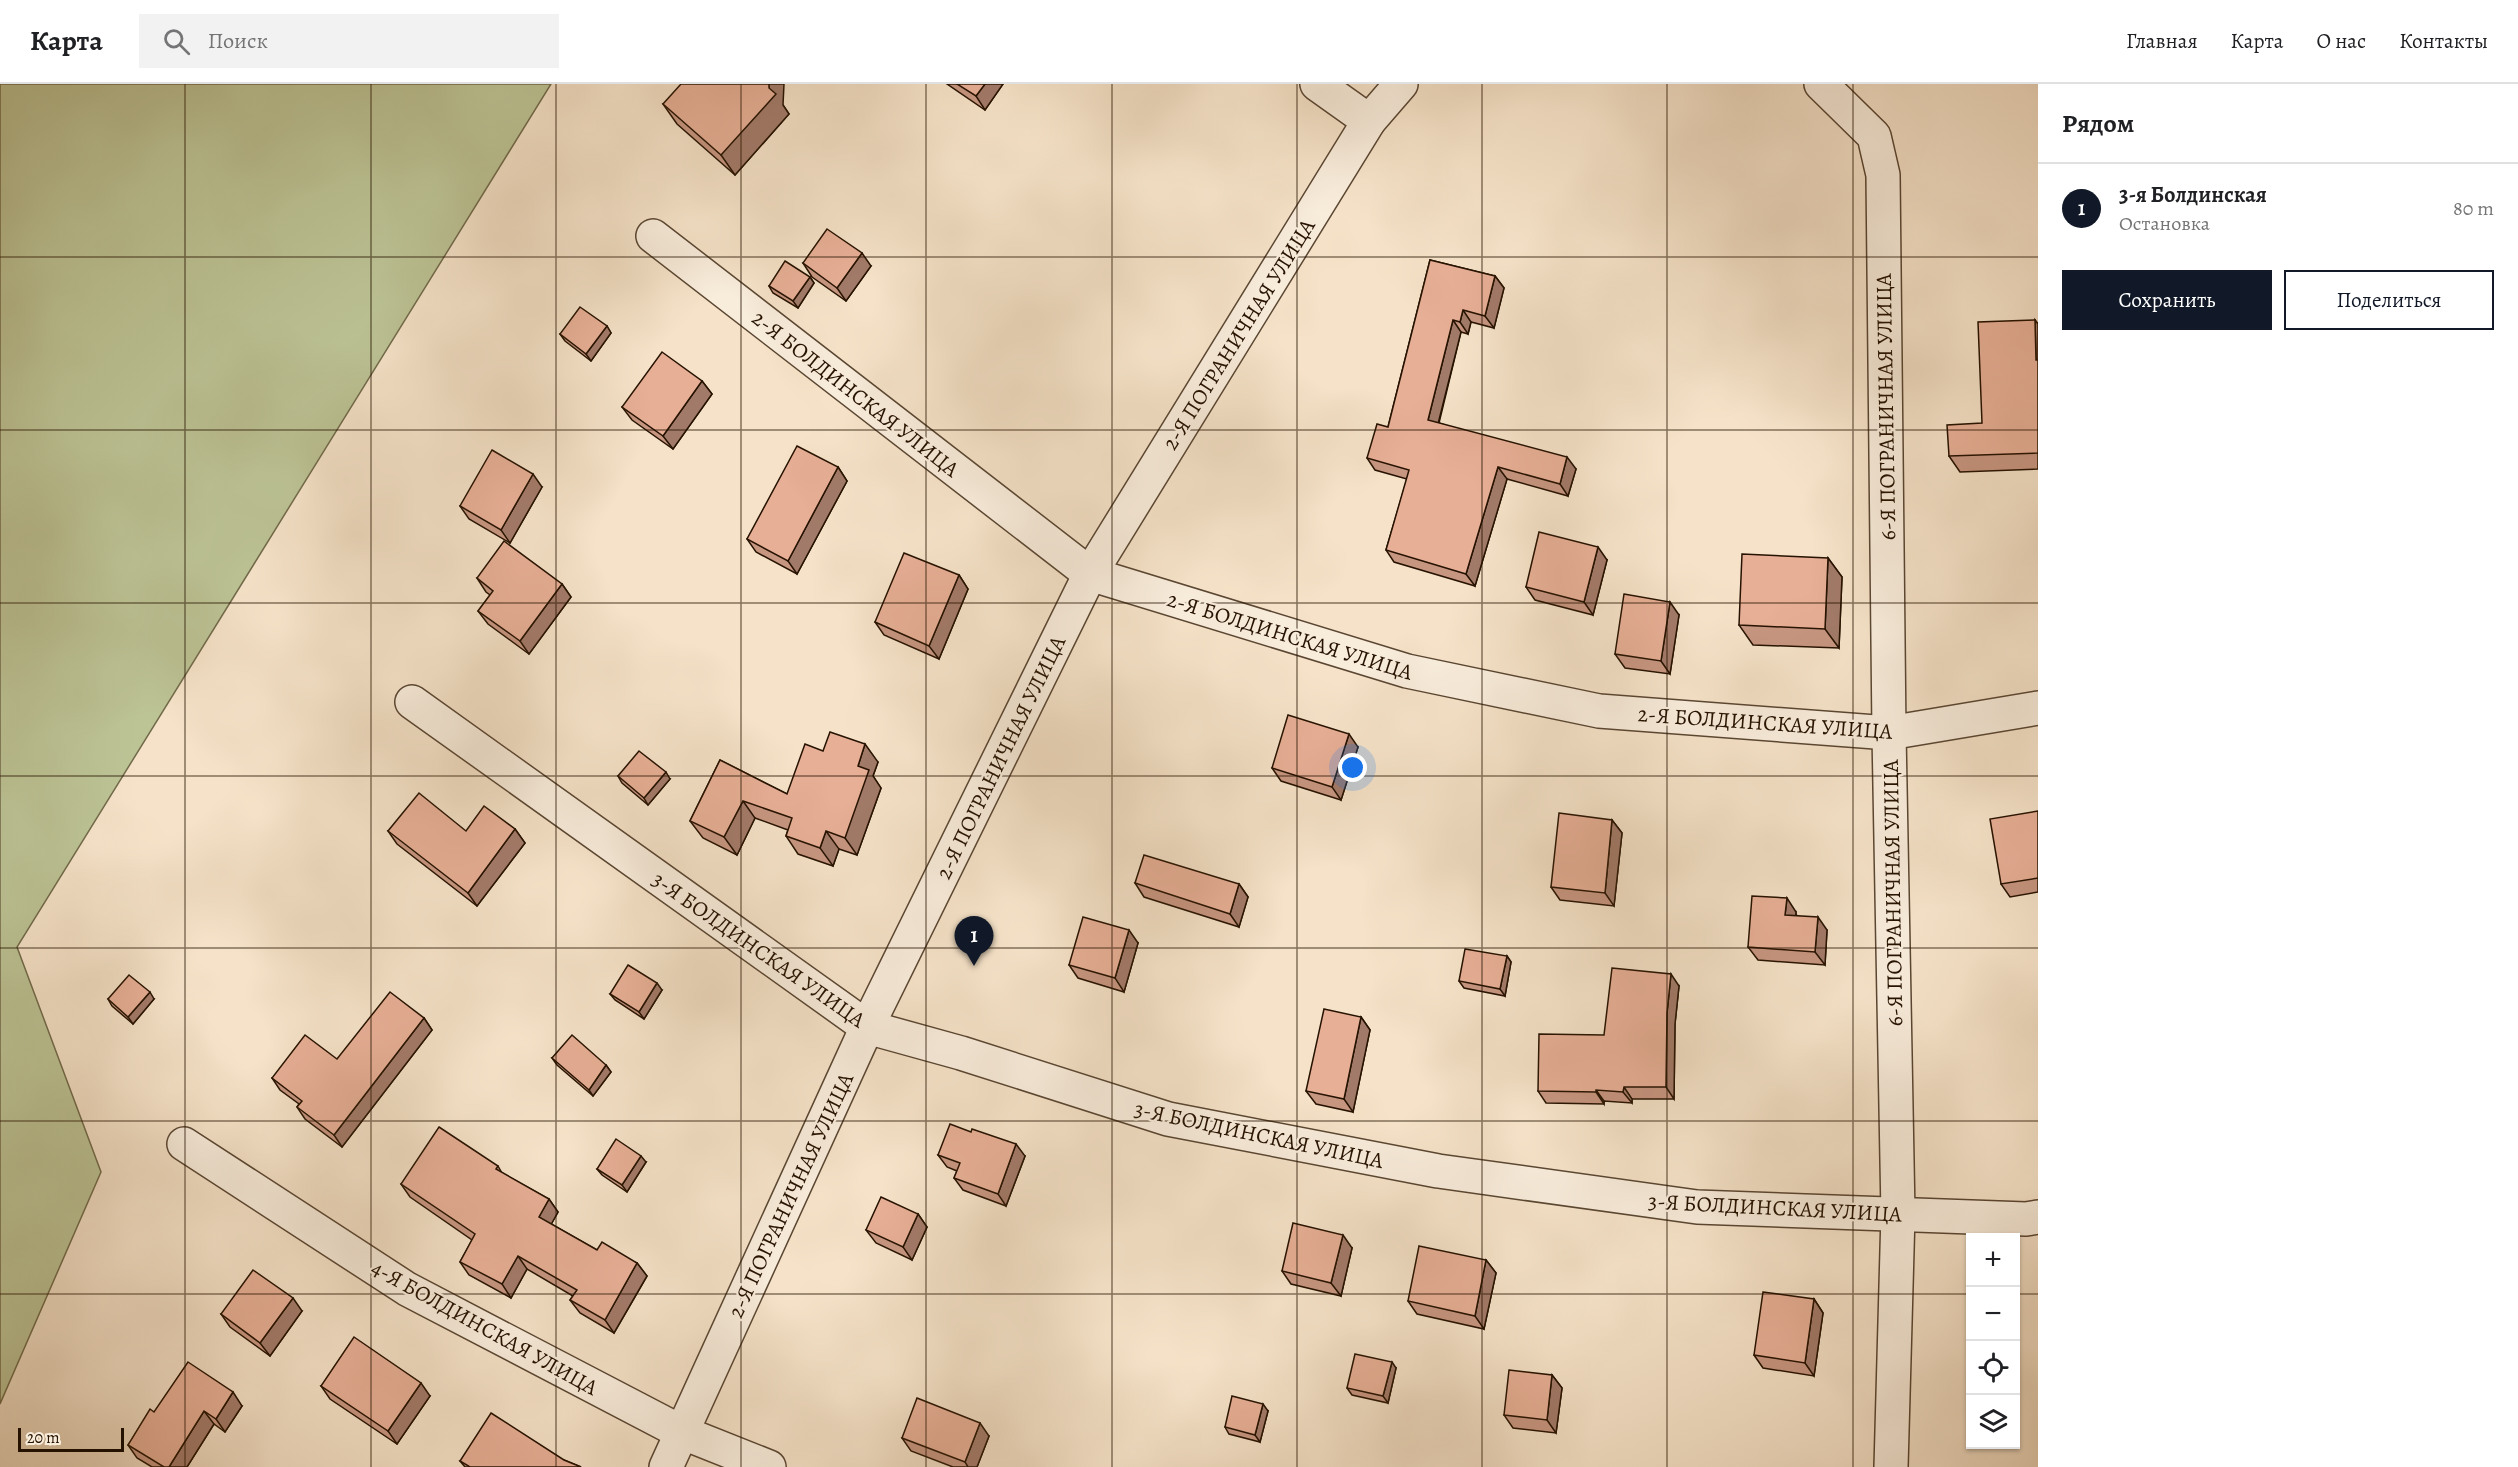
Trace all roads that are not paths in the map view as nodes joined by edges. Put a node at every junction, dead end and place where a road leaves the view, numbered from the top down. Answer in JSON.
{"nodes":[{"id":1,"x":1317,"y":84,"type":"edge"},
{"id":2,"x":1401,"y":84,"type":"edge"},
{"id":3,"x":1821,"y":84,"type":"edge"},
{"id":4,"x":1369,"y":121,"type":"junction"},
{"id":5,"x":653,"y":236,"type":"dead end"},
{"id":6,"x":1090,"y":574,"type":"junction"},
{"id":7,"x":412,"y":702,"type":"dead end"},
{"id":8,"x":2038,"y":708,"type":"edge"},
{"id":9,"x":1889,"y":734,"type":"junction"},
{"id":10,"x":867,"y":1027,"type":"junction"},
{"id":11,"x":184,"y":1144,"type":"dead end"},
{"id":12,"x":1898,"y":1214,"type":"junction"},
{"id":13,"x":2038,"y":1217,"type":"edge"},
{"id":14,"x":681,"y":1432,"type":"junction"},
{"id":15,"x":666,"y":1467,"type":"edge"},
{"id":16,"x":769,"y":1467,"type":"edge"},
{"id":17,"x":1891,"y":1467,"type":"edge"}],
"edges":[{"from":1,"to":4,"type":"street"},
{"from":2,"to":4,"type":"street","name":"2-Я ПОГРАНИЧНАЯ УЛИЦА"},
{"from":3,"to":9,"type":"street","name":"6-Я ПОГРАНИЧНАЯ УЛИЦА"},
{"from":4,"to":6,"type":"street","name":"2-Я ПОГРАНИЧНАЯ УЛИЦА"},
{"from":5,"to":6,"type":"street","name":"2-Я БОЛДИНСКАЯ УЛИЦА"},
{"from":6,"to":9,"type":"street","name":"2-Я БОЛДИНСКАЯ УЛИЦА"},
{"from":6,"to":10,"type":"street","name":"2-Я ПОГРАНИЧНАЯ УЛИЦА"},
{"from":7,"to":10,"type":"street","name":"3-Я БОЛДИНСКАЯ УЛИЦА"},
{"from":8,"to":9,"type":"street","name":"2-Я БОЛДИНСКАЯ УЛИЦА"},
{"from":9,"to":12,"type":"street","name":"6-Я ПОГРАНИЧНАЯ УЛИЦА"},
{"from":10,"to":12,"type":"street","name":"3-Я БОЛДИНСКАЯ УЛИЦА"},
{"from":10,"to":14,"type":"street","name":"2-Я ПОГРАНИЧНАЯ УЛИЦА"},
{"from":11,"to":14,"type":"street","name":"4-Я БОЛДИНСКАЯ УЛИЦА"},
{"from":12,"to":13,"type":"street","name":"3-Я БОЛДИНСКАЯ УЛИЦА"},
{"from":12,"to":17,"type":"street","name":"6-Я ПОГРАНИЧНАЯ УЛИЦА"},
{"from":14,"to":15,"type":"street","name":"2-Я ПОГРАНИЧНАЯ УЛИЦА"},
{"from":14,"to":16,"type":"street","name":"4-Я БОЛДИНСКАЯ УЛИЦА"}]}
